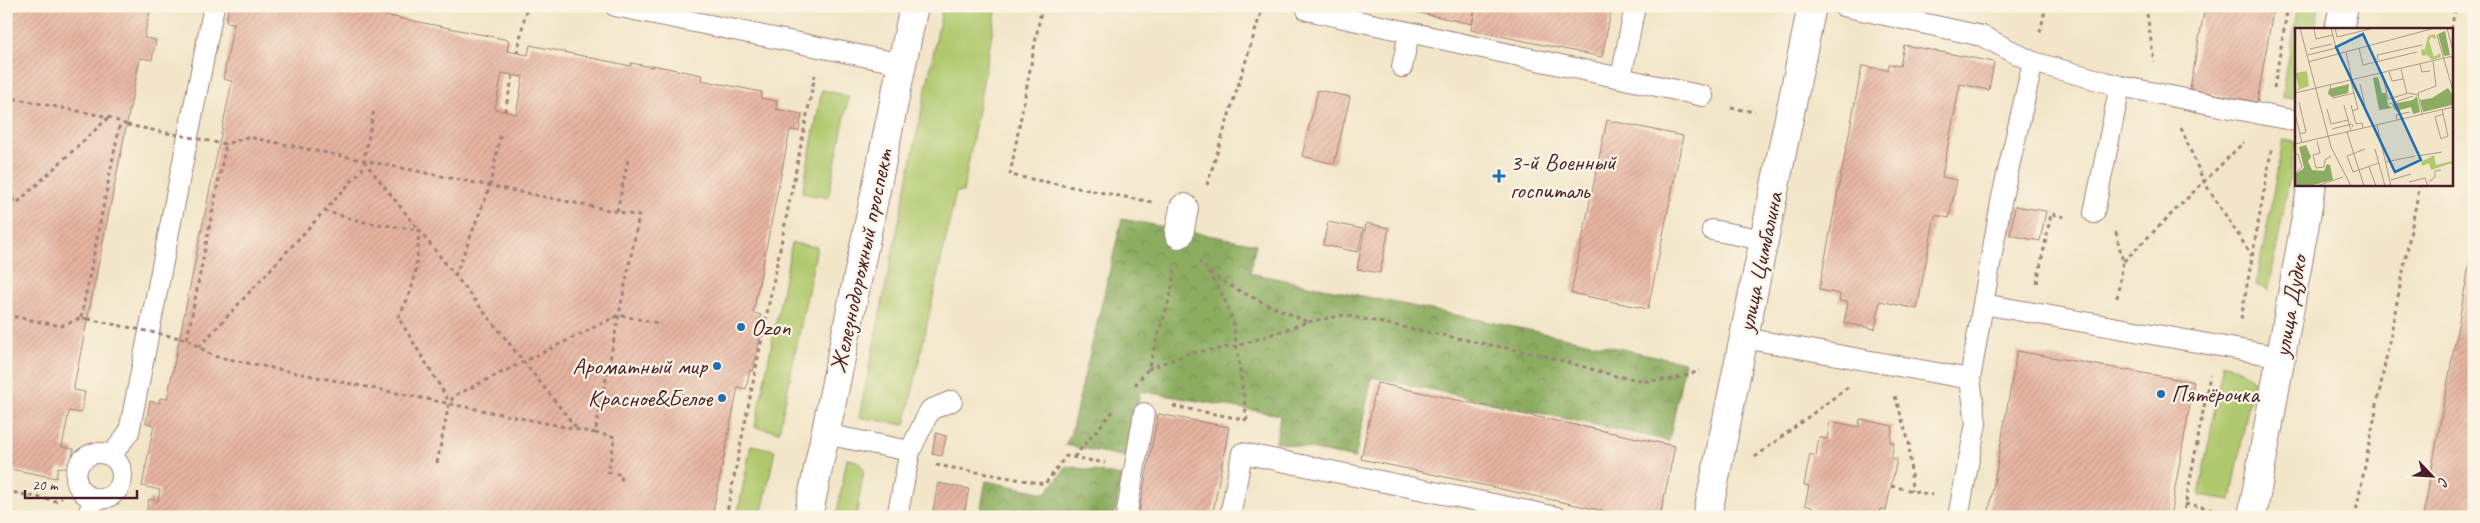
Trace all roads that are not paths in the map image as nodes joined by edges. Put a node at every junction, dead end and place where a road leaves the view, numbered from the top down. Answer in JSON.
{"nodes":[{"id":1,"x":214,"y":6,"type":"edge"},
{"id":2,"x":615,"y":6,"type":"edge"},
{"id":3,"x":914,"y":6,"type":"edge"},
{"id":4,"x":1635,"y":6,"type":"edge"},
{"id":5,"x":1812,"y":6,"type":"edge"},
{"id":6,"x":1842,"y":6,"type":"edge"},
{"id":7,"x":2344,"y":6,"type":"edge"},
{"id":8,"x":1307,"y":10,"type":"dead end"},
{"id":9,"x":2340,"y":28,"type":"edge"},
{"id":10,"x":1409,"y":32,"type":"junction"},
{"id":11,"x":2033,"y":62,"type":"junction"},
{"id":12,"x":903,"y":64,"type":"junction"},
{"id":13,"x":1402,"y":67,"type":"dead end"},
{"id":14,"x":1621,"y":78,"type":"junction"},
{"id":15,"x":2120,"y":86,"type":"junction"},
{"id":16,"x":1703,"y":96,"type":"dead end"},
{"id":17,"x":2295,"y":121,"type":"edge"},
{"id":18,"x":2312,"y":185,"type":"edge"},
{"id":19,"x":1184,"y":208,"type":"road end"},
{"id":20,"x":2094,"y":213,"type":"dead end"},
{"id":21,"x":1712,"y":230,"type":"dead end"},
{"id":22,"x":1179,"y":234,"type":"road end"},
{"id":23,"x":1764,"y":240,"type":"junction"},
{"id":24,"x":1983,"y":304,"type":"junction"},
{"id":25,"x":1744,"y":338,"type":"junction"},
{"id":26,"x":2281,"y":357,"type":"junction"},
{"id":27,"x":1970,"y":379,"type":"junction"},
{"id":28,"x":952,"y":401,"type":"dead end"},
{"id":29,"x":1144,"y":413,"type":"road end"},
{"id":30,"x":825,"y":434,"type":"junction"},
{"id":31,"x":111,"y":456,"type":"junction"},
{"id":32,"x":909,"y":456,"type":"junction"},
{"id":33,"x":87,"y":500,"type":"edge"},
{"id":34,"x":808,"y":517,"type":"edge"},
{"id":35,"x":897,"y":517,"type":"edge"},
{"id":36,"x":1126,"y":517,"type":"edge"},
{"id":37,"x":1230,"y":517,"type":"edge"},
{"id":38,"x":1558,"y":517,"type":"edge"},
{"id":39,"x":1708,"y":517,"type":"edge"},
{"id":40,"x":1958,"y":517,"type":"edge"},
{"id":41,"x":2252,"y":517,"type":"edge"}],
"edges":[{"from":1,"to":31,"type":"lane"},
{"from":2,"to":12,"type":"lane"},
{"from":3,"to":12,"type":"street","name":"Железнодорожный проспект"},
{"from":4,"to":14,"type":"lane"},
{"from":5,"to":23,"type":"street","name":"улица Цимбалина"},
{"from":6,"to":11,"type":"lane"},
{"from":7,"to":9,"type":"street"},
{"from":8,"to":10,"type":"lane"},
{"from":10,"to":13,"type":"lane"},
{"from":10,"to":14,"type":"lane"},
{"from":11,"to":15,"type":"lane"},
{"from":11,"to":24,"type":"lane"},
{"from":12,"to":30,"type":"street","name":"Железнодорожный проспект"},
{"from":14,"to":16,"type":"lane"},
{"from":15,"to":17,"type":"lane"},
{"from":15,"to":20,"type":"lane"},
{"from":18,"to":26,"type":"street","name":"улица Дудко"},
{"from":19,"to":22,"type":"street"},
{"from":21,"to":23,"type":"lane"},
{"from":23,"to":25,"type":"street","name":"улица Цимбалина"},
{"from":24,"to":26,"type":"lane"},
{"from":24,"to":27,"type":"lane"},
{"from":25,"to":27,"type":"lane"},
{"from":25,"to":39,"type":"street","name":"улица Цимбалина"},
{"from":26,"to":41,"type":"street","name":"улица Дудко"},
{"from":27,"to":40,"type":"lane"},
{"from":28,"to":32,"type":"lane"},
{"from":29,"to":36,"type":"lane"},
{"from":30,"to":32,"type":"lane"},
{"from":30,"to":34,"type":"street","name":"Железнодорожный проспект"},
{"from":31,"to":33,"type":"lane"},
{"from":31,"to":33,"type":"lane"},
{"from":32,"to":35,"type":"lane"},
{"from":37,"to":38,"type":"lane"}]}
